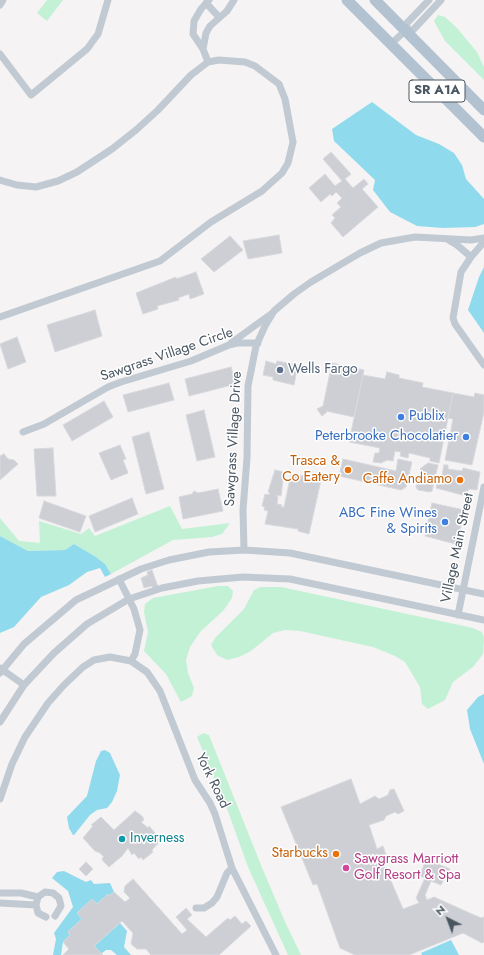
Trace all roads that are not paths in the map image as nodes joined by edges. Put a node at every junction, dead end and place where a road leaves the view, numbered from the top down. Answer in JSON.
{"nodes":[{"id":1,"x":3,"y":0,"type":"edge"},
{"id":2,"x":108,"y":0,"type":"edge"},
{"id":3,"x":234,"y":0,"type":"edge"},
{"id":4,"x":348,"y":0,"type":"edge"},
{"id":5,"x":375,"y":0,"type":"edge"},
{"id":6,"x":429,"y":0,"type":"edge"},
{"id":7,"x":441,"y":0,"type":"edge"},
{"id":8,"x":207,"y":2,"type":"edge"},
{"id":9,"x":0,"y":5,"type":"edge"},
{"id":10,"x":219,"y":17,"type":"junction"},
{"id":11,"x":406,"y":30,"type":"junction"},
{"id":12,"x":391,"y":44,"type":"junction"},
{"id":13,"x":203,"y":49,"type":"junction"},
{"id":14,"x":0,"y":54,"type":"edge"},
{"id":15,"x":208,"y":62,"type":"junction"},
{"id":16,"x":484,"y":110,"type":"edge"},
{"id":17,"x":484,"y":137,"type":"edge"},
{"id":18,"x":0,"y":180,"type":"edge"},
{"id":19,"x":445,"y":238,"type":"junction"},
{"id":20,"x":484,"y":238,"type":"edge"},
{"id":21,"x":484,"y":242,"type":"edge"},
{"id":22,"x":484,"y":250,"type":"edge"},
{"id":23,"x":471,"y":257,"type":"junction"},
{"id":24,"x":274,"y":311,"type":"junction"},
{"id":25,"x":0,"y":317,"type":"edge"},
{"id":26,"x":258,"y":343,"type":"junction"},
{"id":27,"x":229,"y":345,"type":"junction"},
{"id":28,"x":484,"y":365,"type":"edge"},
{"id":29,"x":23,"y":432,"type":"dead end"},
{"id":30,"x":484,"y":487,"type":"edge"},
{"id":31,"x":244,"y":550,"type":"junction"},
{"id":32,"x":119,"y":579,"type":"junction"},
{"id":33,"x":462,"y":590,"type":"junction"},
{"id":34,"x":484,"y":594,"type":"edge"},
{"id":35,"x":129,"y":600,"type":"junction"},
{"id":36,"x":458,"y":615,"type":"junction"},
{"id":37,"x":484,"y":620,"type":"edge"},
{"id":38,"x":131,"y":662,"type":"junction"},
{"id":39,"x":1,"y":670,"type":"edge"},
{"id":40,"x":24,"y":685,"type":"junction"},
{"id":41,"x":0,"y":722,"type":"edge"},
{"id":42,"x":0,"y":799,"type":"edge"},
{"id":43,"x":232,"y":868,"type":"junction"},
{"id":44,"x":0,"y":893,"type":"edge"},
{"id":45,"x":38,"y":897,"type":"junction"},
{"id":46,"x":0,"y":903,"type":"edge"},
{"id":47,"x":36,"y":905,"type":"junction"},
{"id":48,"x":196,"y":908,"type":"dead end"},
{"id":49,"x":55,"y":916,"type":"dead end"},
{"id":50,"x":46,"y":917,"type":"dead end"},
{"id":51,"x":276,"y":955,"type":"edge"}],
"edges":[{"from":1,"to":9,"type":"street"},
{"from":2,"to":14,"type":"street"},
{"from":3,"to":10,"type":"street"},
{"from":4,"to":12,"type":"main road","number":"SR A1A"},
{"from":5,"to":11,"type":"main road","number":"SR A1A"},
{"from":6,"to":11,"type":"street"},
{"from":7,"to":11,"type":"street"},
{"from":8,"to":10,"type":"street"},
{"from":8,"to":13,"type":"street"},
{"from":10,"to":13,"type":"street"},
{"from":11,"to":12,"type":"street"},
{"from":11,"to":16,"type":"main road","number":"SR A1A"},
{"from":12,"to":17,"type":"main road","number":"SR A1A"},
{"from":13,"to":15,"type":"street"},
{"from":15,"to":18,"type":"street"},
{"from":15,"to":25,"type":"street"},
{"from":19,"to":20,"type":"street","name":"Sawgrass Village Drive"},
{"from":19,"to":23,"type":"street"},
{"from":19,"to":24,"type":"street","name":"Sawgrass Village Drive"},
{"from":21,"to":23,"type":"street"},
{"from":22,"to":23,"type":"street"},
{"from":23,"to":28,"type":"street"},
{"from":24,"to":26,"type":"street","name":"Sawgrass Village Drive"},
{"from":24,"to":27,"type":"street"},
{"from":26,"to":27,"type":"street","name":"Sawgrass Village Circle"},
{"from":26,"to":31,"type":"street","name":"Sawgrass Village Drive"},
{"from":27,"to":29,"type":"street","name":"Sawgrass Village Circle"},
{"from":30,"to":33,"type":"street","name":"Village Main Street"},
{"from":31,"to":32,"type":"street"},
{"from":31,"to":33,"type":"street"},
{"from":32,"to":35,"type":"street"},
{"from":32,"to":39,"type":"street"},
{"from":33,"to":34,"type":"street"},
{"from":33,"to":36,"type":"street","name":"Village Main Street"},
{"from":35,"to":36,"type":"street"},
{"from":35,"to":38,"type":"street"},
{"from":35,"to":40,"type":"street"},
{"from":36,"to":37,"type":"street"},
{"from":38,"to":42,"type":"street","name":"York Road"},
{"from":38,"to":43,"type":"street","name":"York Road"},
{"from":39,"to":40,"type":"street"},
{"from":40,"to":41,"type":"street"},
{"from":43,"to":48,"type":"street"},
{"from":43,"to":51,"type":"street","name":"York Road"},
{"from":44,"to":45,"type":"street"},
{"from":45,"to":47,"type":"street"},
{"from":45,"to":49,"type":"street"},
{"from":46,"to":47,"type":"street"},
{"from":47,"to":50,"type":"street"}]}
